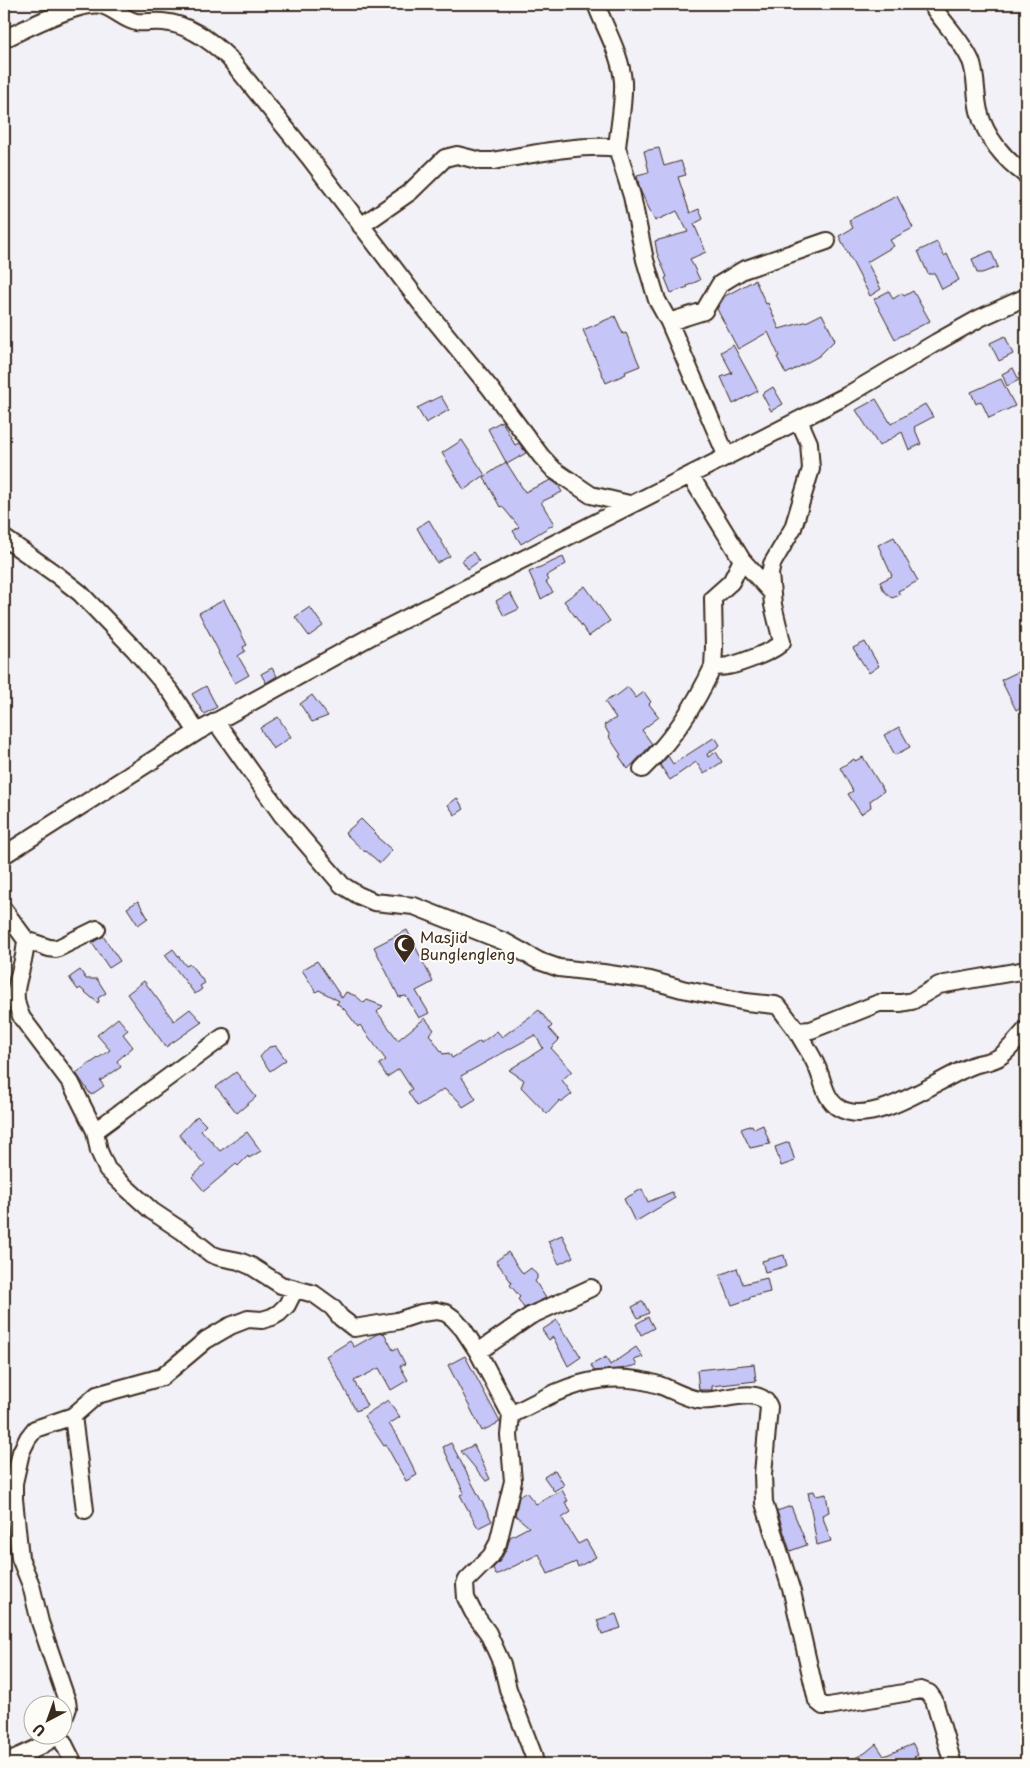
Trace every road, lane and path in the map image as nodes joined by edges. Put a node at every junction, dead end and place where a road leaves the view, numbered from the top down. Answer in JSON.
{"nodes":[{"id":1,"x":596,"y":4,"type":"edge"},
{"id":2,"x":932,"y":4,"type":"edge"},
{"id":3,"x":131,"y":12,"type":"edge"},
{"id":4,"x":4,"y":39,"type":"edge"},
{"id":5,"x":617,"y":148,"type":"junction"},
{"id":6,"x":1026,"y":175,"type":"edge"},
{"id":7,"x":361,"y":226,"type":"junction"},
{"id":8,"x":826,"y":241,"type":"dead end"},
{"id":9,"x":1026,"y":297,"type":"edge"},
{"id":10,"x":669,"y":322,"type":"junction"},
{"id":11,"x":799,"y":420,"type":"junction"},
{"id":12,"x":727,"y":457,"type":"junction"},
{"id":13,"x":690,"y":475,"type":"junction"},
{"id":14,"x":629,"y":504,"type":"junction"},
{"id":15,"x":4,"y":538,"type":"edge"},
{"id":16,"x":11,"y":551,"type":"edge"},
{"id":17,"x":742,"y":560,"type":"junction"},
{"id":18,"x":772,"y":593,"type":"junction"},
{"id":19,"x":712,"y":667,"type":"junction"},
{"id":20,"x":216,"y":722,"type":"junction"},
{"id":21,"x":197,"y":732,"type":"junction"},
{"id":22,"x":642,"y":769,"type":"dead end"},
{"id":23,"x":4,"y":855,"type":"edge"},
{"id":24,"x":4,"y":910,"type":"edge"},
{"id":25,"x":97,"y":929,"type":"dead end"},
{"id":26,"x":26,"y":940,"type":"junction"},
{"id":27,"x":1026,"y":970,"type":"edge"},
{"id":28,"x":1026,"y":1030,"type":"edge"},
{"id":29,"x":797,"y":1031,"type":"junction"},
{"id":30,"x":223,"y":1037,"type":"dead end"},
{"id":31,"x":95,"y":1131,"type":"junction"},
{"id":32,"x":591,"y":1288,"type":"dead end"},
{"id":33,"x":295,"y":1289,"type":"junction"},
{"id":34,"x":478,"y":1352,"type":"junction"},
{"id":35,"x":511,"y":1415,"type":"junction"},
{"id":36,"x":73,"y":1416,"type":"junction"},
{"id":37,"x":85,"y":1510,"type":"dead end"},
{"id":38,"x":65,"y":1696,"type":"edge"},
{"id":39,"x":41,"y":1746,"type":"edge"},
{"id":40,"x":64,"y":1746,"type":"edge"},
{"id":41,"x":4,"y":1763,"type":"edge"},
{"id":42,"x":74,"y":1764,"type":"edge"},
{"id":43,"x":535,"y":1764,"type":"edge"},
{"id":44,"x":953,"y":1764,"type":"edge"}],
"edges":[{"from":1,"to":5,"type":"street"},
{"from":2,"to":6,"type":"street"},
{"from":3,"to":4,"type":"street"},
{"from":3,"to":7,"type":"street"},
{"from":5,"to":7,"type":"street"},
{"from":5,"to":10,"type":"street"},
{"from":7,"to":14,"type":"street"},
{"from":8,"to":10,"type":"street"},
{"from":9,"to":11,"type":"street"},
{"from":10,"to":12,"type":"street"},
{"from":11,"to":12,"type":"street"},
{"from":11,"to":18,"type":"street"},
{"from":12,"to":13,"type":"street"},
{"from":13,"to":14,"type":"street"},
{"from":13,"to":17,"type":"street"},
{"from":14,"to":20,"type":"street"},
{"from":15,"to":16,"type":"street"},
{"from":16,"to":21,"type":"street"},
{"from":17,"to":18,"type":"street"},
{"from":17,"to":19,"type":"street"},
{"from":18,"to":19,"type":"street"},
{"from":19,"to":22,"type":"street"},
{"from":20,"to":21,"type":"street"},
{"from":20,"to":29,"type":"street"},
{"from":21,"to":23,"type":"street"},
{"from":24,"to":26,"type":"street"},
{"from":25,"to":26,"type":"street"},
{"from":26,"to":31,"type":"street"},
{"from":27,"to":29,"type":"street"},
{"from":28,"to":29,"type":"street"},
{"from":30,"to":31,"type":"street"},
{"from":31,"to":33,"type":"street"},
{"from":32,"to":34,"type":"street"},
{"from":33,"to":34,"type":"street"},
{"from":33,"to":36,"type":"street"},
{"from":34,"to":35,"type":"street"},
{"from":35,"to":43,"type":"street"},
{"from":35,"to":44,"type":"street"},
{"from":36,"to":37,"type":"street"},
{"from":36,"to":38,"type":"street"},
{"from":39,"to":41,"type":"street"},
{"from":40,"to":42,"type":"street"}]}
